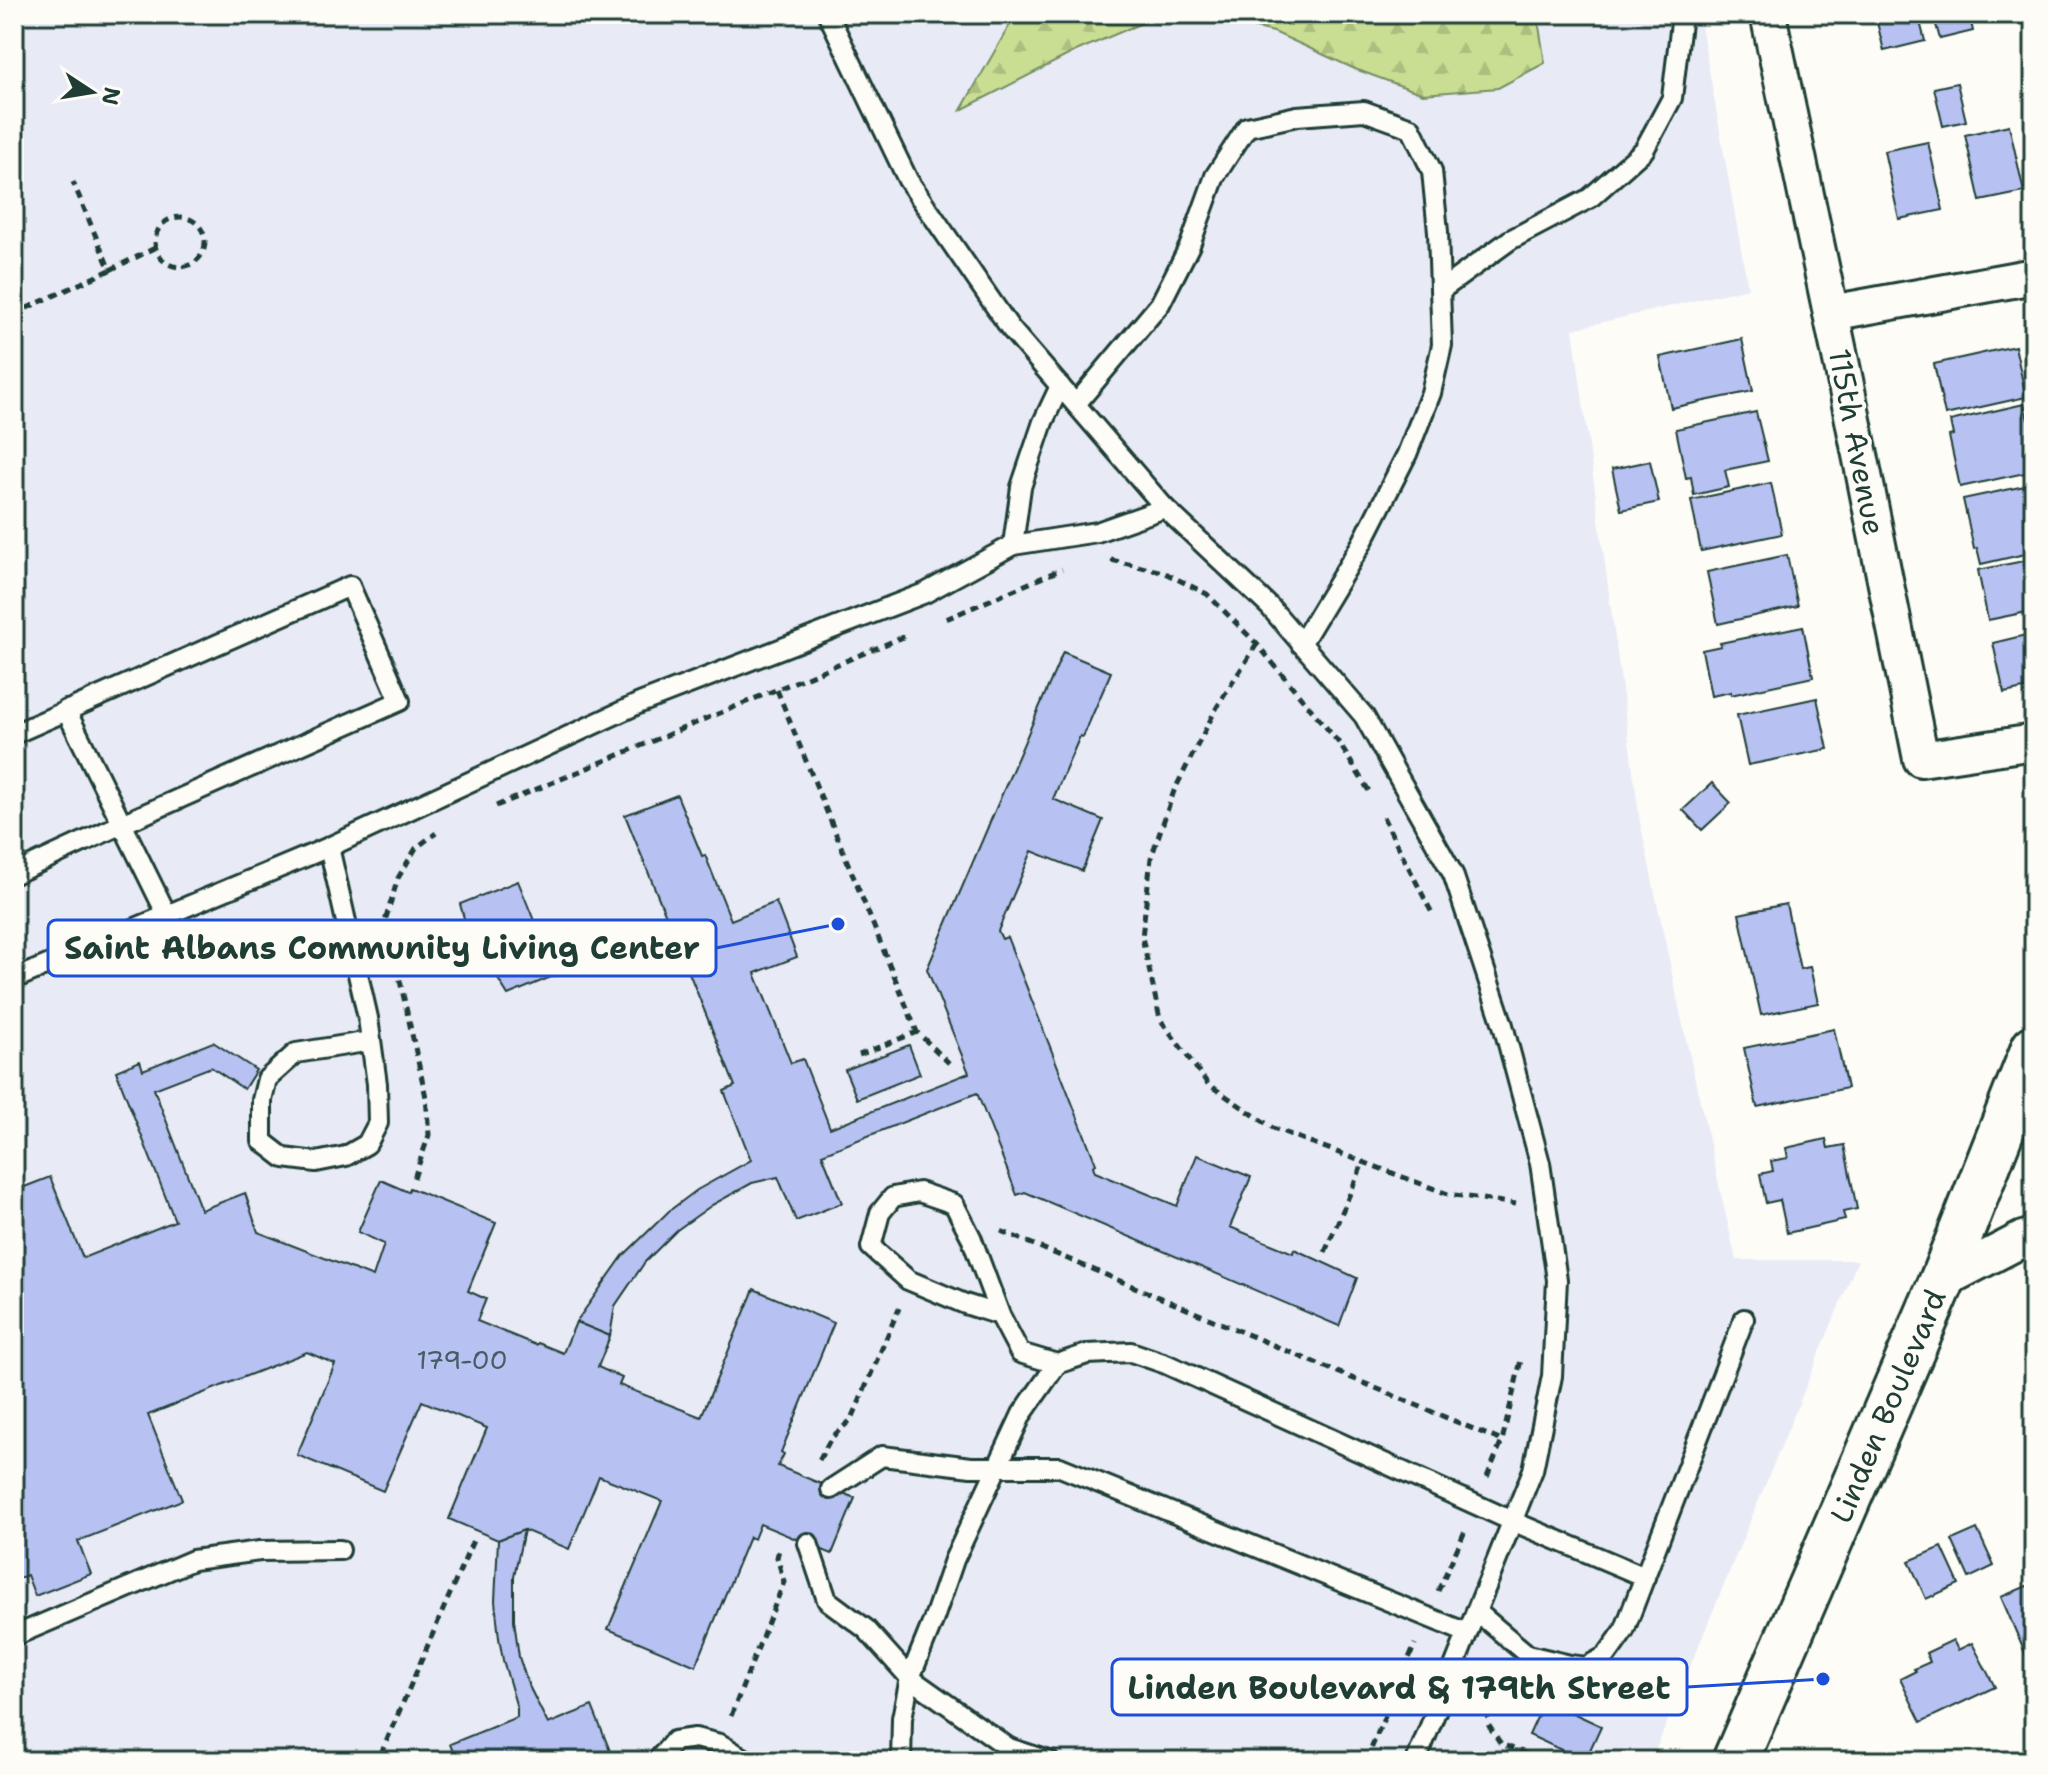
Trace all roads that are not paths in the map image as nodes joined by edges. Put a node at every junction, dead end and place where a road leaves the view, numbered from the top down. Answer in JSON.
{"nodes":[{"id":1,"x":828,"y":14,"type":"edge"},
{"id":2,"x":1682,"y":14,"type":"edge"},
{"id":3,"x":1768,"y":14,"type":"edge"},
{"id":4,"x":2034,"y":276,"type":"edge"},
{"id":5,"x":1441,"y":290,"type":"junction"},
{"id":6,"x":1831,"y":313,"type":"junction"},
{"id":7,"x":1060,"y":386,"type":"junction"},
{"id":8,"x":1076,"y":404,"type":"junction"},
{"id":9,"x":1165,"y":508,"type":"junction"},
{"id":10,"x":1013,"y":545,"type":"junction"},
{"id":11,"x":1301,"y":644,"type":"junction"},
{"id":12,"x":66,"y":710,"type":"junction"},
{"id":13,"x":14,"y":734,"type":"edge"},
{"id":14,"x":2034,"y":742,"type":"edge"},
{"id":15,"x":122,"y":824,"type":"junction"},
{"id":16,"x":329,"y":847,"type":"junction"},
{"id":17,"x":14,"y":874,"type":"edge"},
{"id":18,"x":167,"y":915,"type":"junction"},
{"id":19,"x":14,"y":979,"type":"edge"},
{"id":20,"x":371,"y":1041,"type":"junction"},
{"id":21,"x":2034,"y":1048,"type":"edge"},
{"id":22,"x":2034,"y":1236,"type":"edge"},
{"id":23,"x":1942,"y":1281,"type":"junction"},
{"id":24,"x":1000,"y":1315,"type":"junction"},
{"id":25,"x":1744,"y":1319,"type":"dead end"},
{"id":26,"x":1057,"y":1364,"type":"junction"},
{"id":27,"x":999,"y":1467,"type":"junction"},
{"id":28,"x":831,"y":1489,"type":"dead end"},
{"id":29,"x":1512,"y":1521,"type":"junction"},
{"id":30,"x":808,"y":1543,"type":"dead end"},
{"id":31,"x":340,"y":1550,"type":"dead end"},
{"id":32,"x":1645,"y":1577,"type":"junction"},
{"id":33,"x":1476,"y":1611,"type":"junction"},
{"id":34,"x":1467,"y":1633,"type":"junction"},
{"id":35,"x":14,"y":1636,"type":"edge"},
{"id":36,"x":910,"y":1678,"type":"junction"},
{"id":37,"x":657,"y":1761,"type":"edge"},
{"id":38,"x":748,"y":1761,"type":"edge"},
{"id":39,"x":901,"y":1761,"type":"edge"},
{"id":40,"x":1049,"y":1761,"type":"edge"},
{"id":41,"x":1416,"y":1761,"type":"edge"},
{"id":42,"x":1735,"y":1761,"type":"edge"}],
"edges":[{"from":1,"to":7,"type":"lane"},
{"from":2,"to":5,"type":"lane"},
{"from":3,"to":6,"type":"street","name":"115th Avenue"},
{"from":4,"to":6,"type":"street"},
{"from":5,"to":8,"type":"lane"},
{"from":5,"to":11,"type":"lane"},
{"from":6,"to":14,"type":"street","name":"115th Avenue"},
{"from":7,"to":8,"type":"lane"},
{"from":7,"to":10,"type":"lane"},
{"from":8,"to":9,"type":"lane"},
{"from":9,"to":10,"type":"lane"},
{"from":9,"to":11,"type":"lane"},
{"from":10,"to":16,"type":"lane"},
{"from":11,"to":29,"type":"lane"},
{"from":12,"to":13,"type":"lane"},
{"from":12,"to":15,"type":"lane"},
{"from":12,"to":15,"type":"lane"},
{"from":15,"to":17,"type":"lane"},
{"from":15,"to":18,"type":"lane"},
{"from":16,"to":18,"type":"lane"},
{"from":16,"to":20,"type":"lane"},
{"from":18,"to":19,"type":"lane"},
{"from":20,"to":20,"type":"lane"},
{"from":21,"to":23,"type":"main road","name":"Linden Boulevard"},
{"from":22,"to":23,"type":"street"},
{"from":23,"to":42,"type":"main road","name":"Linden Boulevard"},
{"from":24,"to":24,"type":"lane"},
{"from":24,"to":26,"type":"lane"},
{"from":25,"to":32,"type":"lane"},
{"from":26,"to":27,"type":"lane"},
{"from":26,"to":29,"type":"lane"},
{"from":27,"to":28,"type":"lane"},
{"from":27,"to":34,"type":"lane"},
{"from":27,"to":36,"type":"lane"},
{"from":29,"to":32,"type":"lane"},
{"from":29,"to":33,"type":"lane"},
{"from":30,"to":36,"type":"lane"},
{"from":31,"to":35,"type":"lane"},
{"from":32,"to":33,"type":"lane"},
{"from":33,"to":34,"type":"lane"},
{"from":34,"to":41,"type":"lane"},
{"from":36,"to":39,"type":"lane"},
{"from":36,"to":40,"type":"lane"},
{"from":37,"to":38,"type":"lane"}]}
